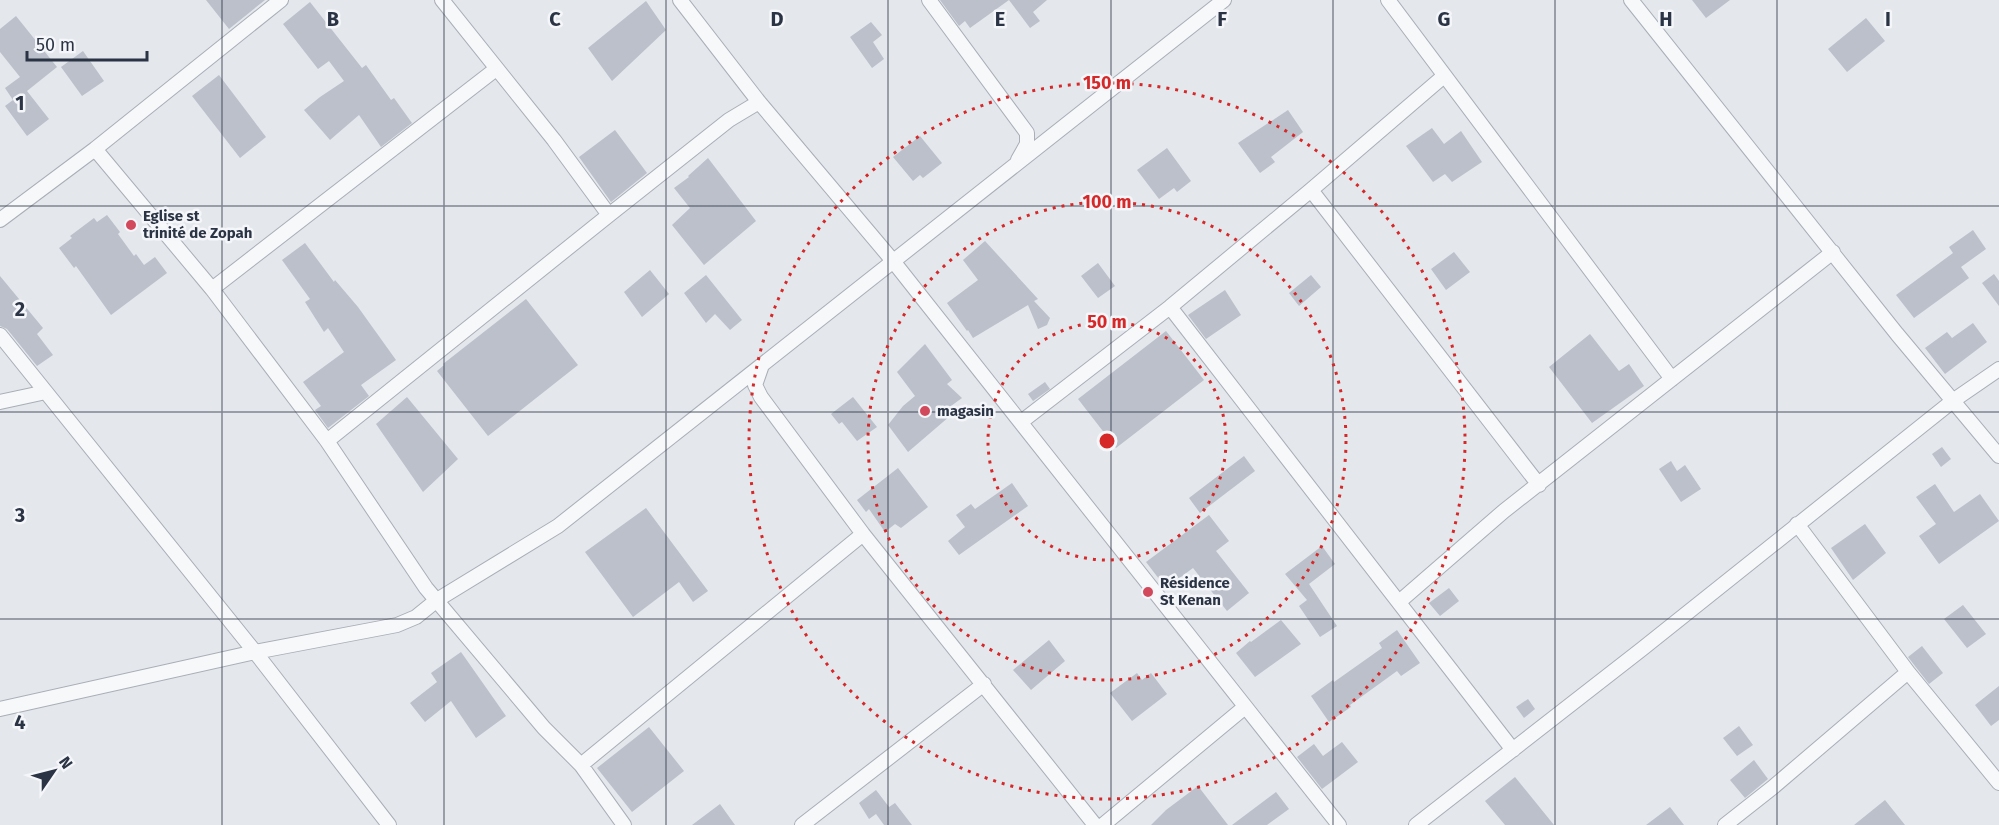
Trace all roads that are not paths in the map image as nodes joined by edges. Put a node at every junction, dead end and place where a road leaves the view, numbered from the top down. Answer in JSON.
{"nodes":[{"id":1,"x":281,"y":0,"type":"edge"},
{"id":2,"x":442,"y":0,"type":"edge"},
{"id":3,"x":680,"y":0,"type":"edge"},
{"id":4,"x":929,"y":0,"type":"edge"},
{"id":5,"x":1224,"y":0,"type":"edge"},
{"id":6,"x":1388,"y":0,"type":"edge"},
{"id":7,"x":1631,"y":0,"type":"edge"},
{"id":8,"x":496,"y":69,"type":"junction"},
{"id":9,"x":1444,"y":76,"type":"junction"},
{"id":10,"x":759,"y":102,"type":"junction"},
{"id":11,"x":95,"y":148,"type":"junction"},
{"id":12,"x":1016,"y":165,"type":"junction"},
{"id":13,"x":1311,"y":190,"type":"junction"},
{"id":14,"x":609,"y":214,"type":"junction"},
{"id":15,"x":0,"y":220,"type":"edge"},
{"id":16,"x":1833,"y":252,"type":"junction"},
{"id":17,"x":893,"y":261,"type":"junction"},
{"id":18,"x":212,"y":289,"type":"junction"},
{"id":19,"x":1170,"y":307,"type":"junction"},
{"id":20,"x":0,"y":335,"type":"edge"},
{"id":21,"x":762,"y":364,"type":"junction"},
{"id":22,"x":1999,"y":369,"type":"edge"},
{"id":23,"x":1672,"y":379,"type":"junction"},
{"id":24,"x":46,"y":392,"type":"junction"},
{"id":25,"x":1954,"y":400,"type":"junction"},
{"id":26,"x":0,"y":402,"type":"edge"},
{"id":27,"x":1021,"y":422,"type":"junction"},
{"id":28,"x":327,"y":441,"type":"junction"},
{"id":29,"x":1999,"y":456,"type":"edge"},
{"id":30,"x":1539,"y":485,"type":"junction"},
{"id":31,"x":1797,"y":524,"type":"junction"},
{"id":32,"x":864,"y":534,"type":"junction"},
{"id":33,"x":437,"y":600,"type":"junction"},
{"id":34,"x":1399,"y":602,"type":"junction"},
{"id":35,"x":255,"y":652,"type":"junction"},
{"id":36,"x":1908,"y":672,"type":"junction"},
{"id":37,"x":984,"y":684,"type":"junction"},
{"id":38,"x":1245,"y":707,"type":"junction"},
{"id":39,"x":0,"y":709,"type":"edge"},
{"id":40,"x":1513,"y":750,"type":"junction"},
{"id":41,"x":580,"y":765,"type":"junction"},
{"id":42,"x":1999,"y":783,"type":"edge"},
{"id":43,"x":389,"y":825,"type":"edge"},
{"id":44,"x":624,"y":825,"type":"edge"},
{"id":45,"x":802,"y":825,"type":"edge"},
{"id":46,"x":1095,"y":825,"type":"edge"},
{"id":47,"x":1103,"y":825,"type":"edge"},
{"id":48,"x":1339,"y":825,"type":"edge"},
{"id":49,"x":1416,"y":825,"type":"edge"},
{"id":50,"x":1725,"y":825,"type":"edge"}],
"edges":[{"from":1,"to":11,"type":"street"},
{"from":2,"to":8,"type":"street"},
{"from":3,"to":10,"type":"street"},
{"from":4,"to":12,"type":"street"},
{"from":5,"to":12,"type":"street"},
{"from":6,"to":9,"type":"street"},
{"from":7,"to":16,"type":"street"},
{"from":8,"to":14,"type":"street"},
{"from":8,"to":18,"type":"street"},
{"from":9,"to":13,"type":"street"},
{"from":9,"to":23,"type":"street"},
{"from":10,"to":14,"type":"street"},
{"from":10,"to":17,"type":"street"},
{"from":11,"to":15,"type":"street"},
{"from":11,"to":18,"type":"street"},
{"from":12,"to":17,"type":"street"},
{"from":13,"to":19,"type":"street"},
{"from":13,"to":30,"type":"street"},
{"from":14,"to":28,"type":"street"},
{"from":16,"to":23,"type":"street"},
{"from":16,"to":25,"type":"street"},
{"from":17,"to":21,"type":"street"},
{"from":17,"to":27,"type":"street"},
{"from":18,"to":28,"type":"street"},
{"from":19,"to":27,"type":"street"},
{"from":19,"to":34,"type":"street"},
{"from":20,"to":24,"type":"street"},
{"from":21,"to":32,"type":"street"},
{"from":21,"to":33,"type":"street"},
{"from":22,"to":25,"type":"street"},
{"from":23,"to":30,"type":"street"},
{"from":24,"to":26,"type":"street"},
{"from":24,"to":35,"type":"street"},
{"from":25,"to":29,"type":"street"},
{"from":25,"to":31,"type":"street"},
{"from":27,"to":38,"type":"street"},
{"from":28,"to":33,"type":"street"},
{"from":30,"to":34,"type":"street"},
{"from":31,"to":36,"type":"street"},
{"from":31,"to":40,"type":"street"},
{"from":32,"to":37,"type":"street"},
{"from":32,"to":41,"type":"street"},
{"from":33,"to":35,"type":"street"},
{"from":33,"to":41,"type":"street"},
{"from":34,"to":40,"type":"street"},
{"from":35,"to":39,"type":"street"},
{"from":35,"to":43,"type":"street"},
{"from":36,"to":42,"type":"street"},
{"from":36,"to":50,"type":"street"},
{"from":37,"to":45,"type":"street"},
{"from":37,"to":46,"type":"street"},
{"from":38,"to":47,"type":"street"},
{"from":38,"to":48,"type":"street"},
{"from":40,"to":49,"type":"street"},
{"from":41,"to":44,"type":"street"}]}
